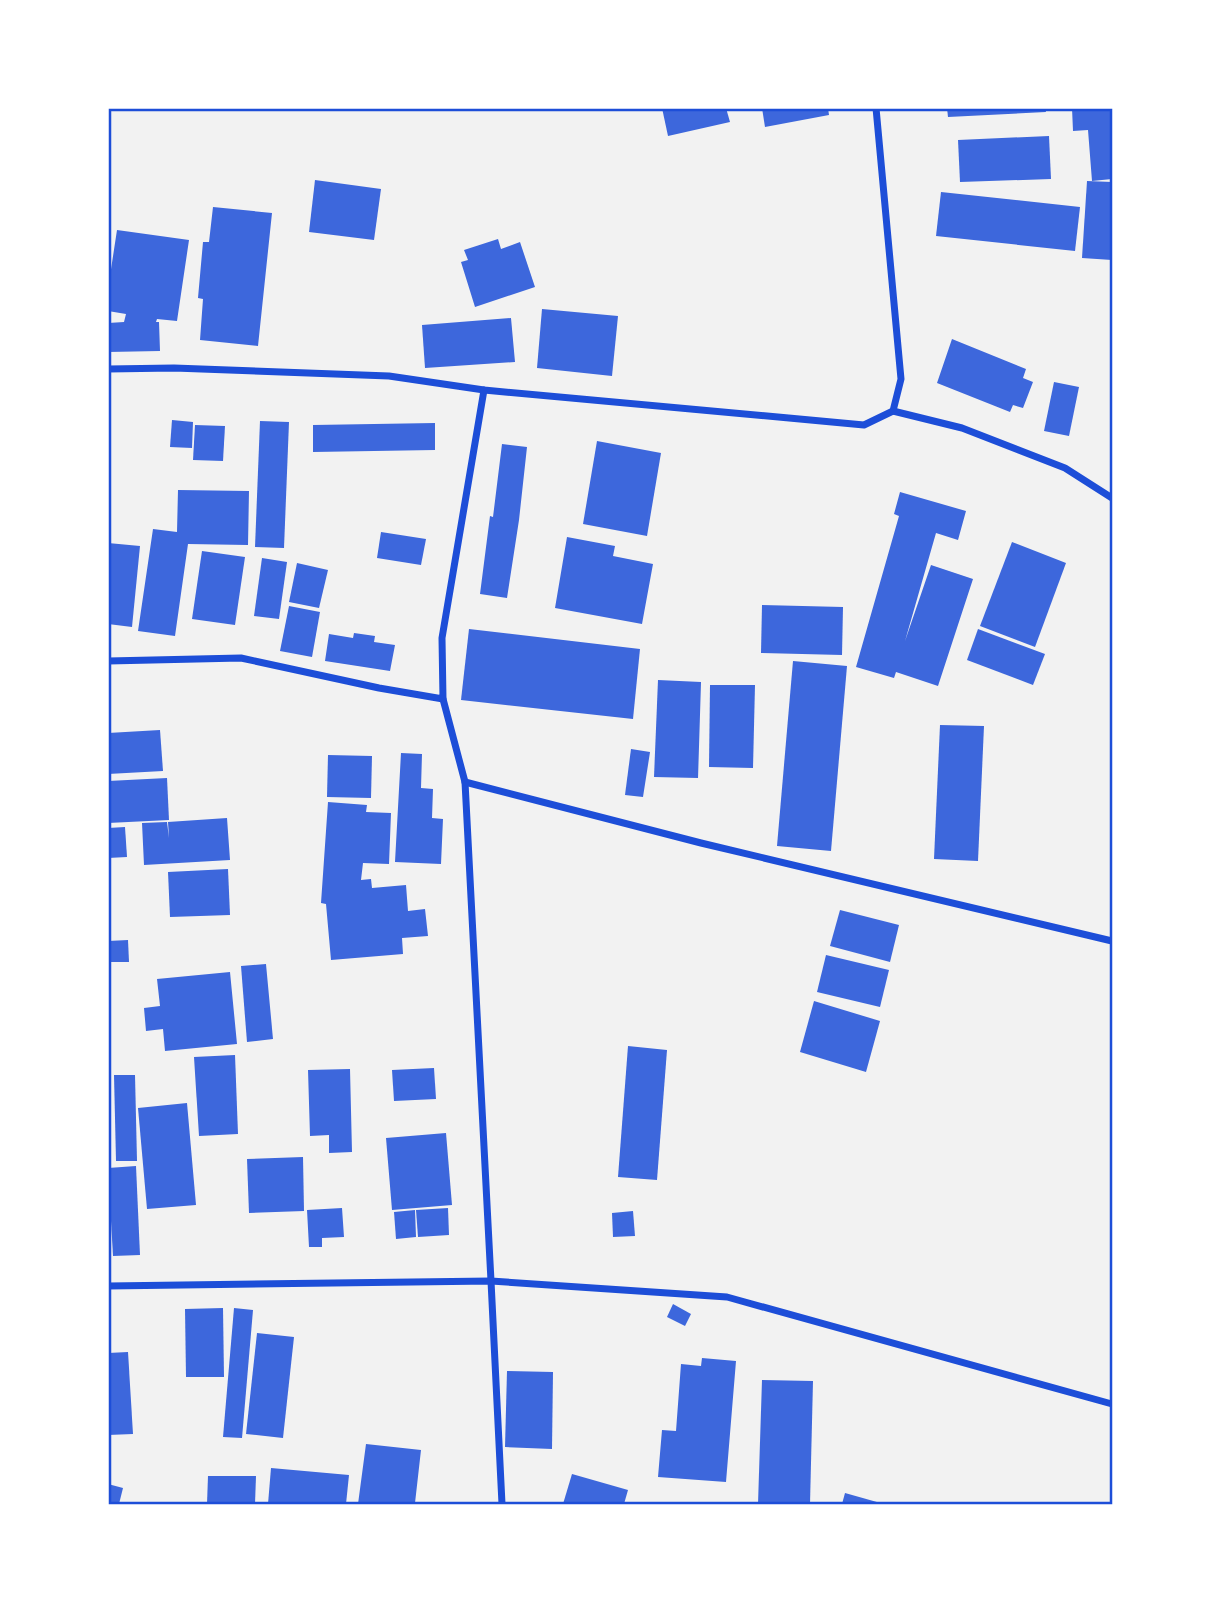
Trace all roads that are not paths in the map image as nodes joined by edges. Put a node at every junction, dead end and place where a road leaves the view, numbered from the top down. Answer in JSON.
{"nodes":[{"id":1,"x":876,"y":108,"type":"edge"},
{"id":2,"x":108,"y":369,"type":"edge"},
{"id":3,"x":484,"y":390,"type":"junction"},
{"id":4,"x":893,"y":411,"type":"junction"},
{"id":5,"x":1112,"y":498,"type":"edge"},
{"id":6,"x":108,"y":661,"type":"edge"},
{"id":7,"x":443,"y":699,"type":"junction"},
{"id":8,"x":465,"y":782,"type":"junction"},
{"id":9,"x":1112,"y":941,"type":"edge"},
{"id":10,"x":491,"y":1281,"type":"junction"},
{"id":11,"x":108,"y":1286,"type":"edge"},
{"id":12,"x":1112,"y":1404,"type":"edge"},
{"id":13,"x":502,"y":1504,"type":"edge"}],
"edges":[{"from":1,"to":4,"type":"street"},
{"from":2,"to":3,"type":"street"},
{"from":3,"to":4,"type":"street"},
{"from":3,"to":7,"type":"street"},
{"from":4,"to":5,"type":"street"},
{"from":6,"to":7,"type":"street"},
{"from":7,"to":8,"type":"street"},
{"from":8,"to":9,"type":"street"},
{"from":8,"to":10,"type":"street"},
{"from":10,"to":11,"type":"street"},
{"from":10,"to":12,"type":"street"},
{"from":10,"to":13,"type":"street"}]}
